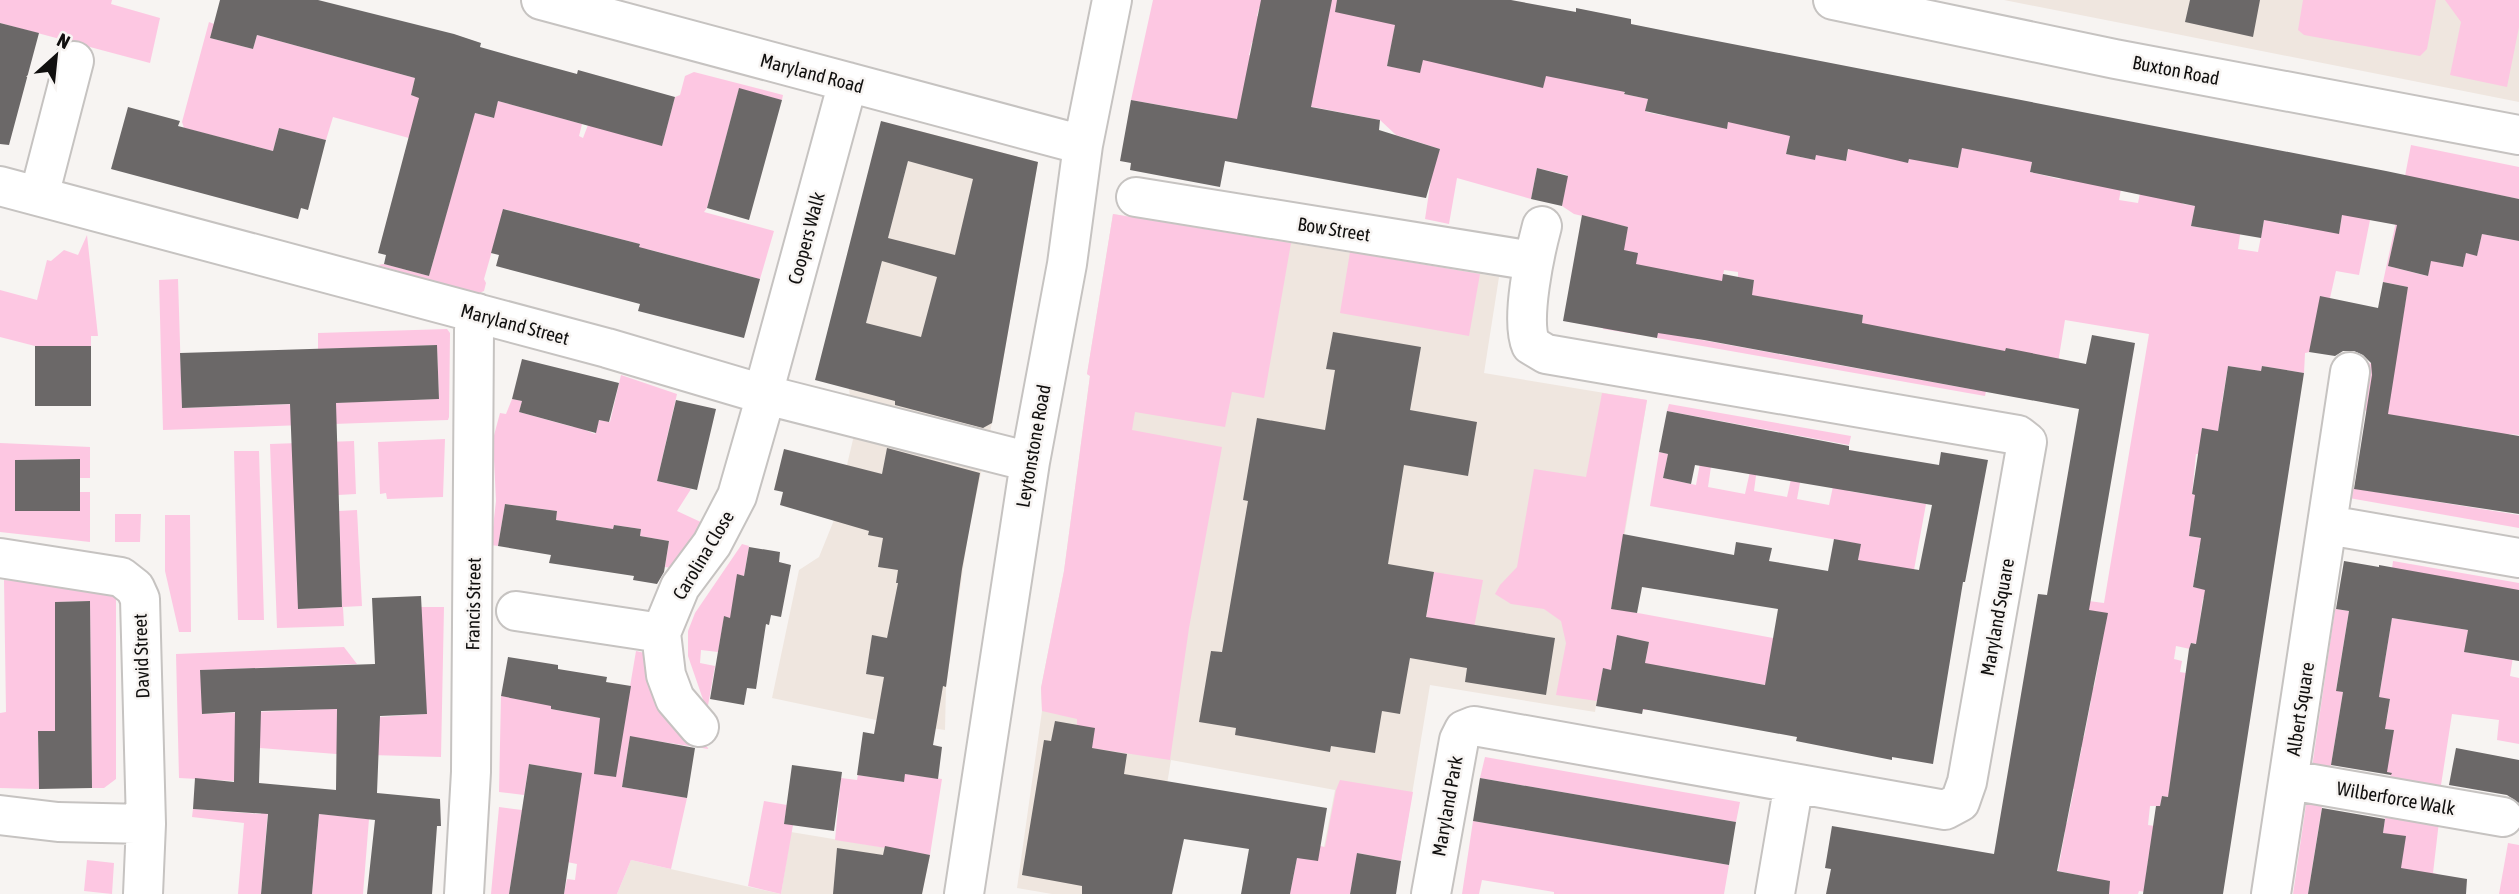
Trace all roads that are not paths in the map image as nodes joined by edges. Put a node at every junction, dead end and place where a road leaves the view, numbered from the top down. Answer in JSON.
{"nodes":[{"id":1,"x":541,"y":0,"type":"edge"},
{"id":2,"x":1112,"y":0,"type":"edge"},
{"id":3,"x":1833,"y":0,"type":"edge"},
{"id":4,"x":74,"y":61,"type":"dead end"},
{"id":5,"x":848,"y":82,"type":"junction"},
{"id":6,"x":2519,"y":135,"type":"edge"},
{"id":7,"x":1083,"y":145,"type":"junction"},
{"id":8,"x":0,"y":186,"type":"edge"},
{"id":9,"x":39,"y":196,"type":"junction"},
{"id":10,"x":1136,"y":197,"type":"dead end"},
{"id":11,"x":477,"y":313,"type":"junction"},
{"id":12,"x":1531,"y":345,"type":"joint"},
{"id":13,"x":2350,"y":372,"type":"dead end"},
{"id":14,"x":765,"y":394,"type":"junction"},
{"id":15,"x":1030,"y":461,"type":"junction"},
{"id":16,"x":2328,"y":525,"type":"junction"},
{"id":17,"x":0,"y":558,"type":"edge"},
{"id":18,"x":2519,"y":558,"type":"edge"},
{"id":19,"x":516,"y":611,"type":"dead end"},
{"id":20,"x":660,"y":633,"type":"junction"},
{"id":21,"x":1474,"y":726,"type":"joint"},
{"id":22,"x":699,"y":727,"type":"dead end"},
{"id":23,"x":2290,"y":780,"type":"junction"},
{"id":24,"x":1794,"y":783,"type":"junction"},
{"id":25,"x":0,"y":815,"type":"edge"},
{"id":26,"x":2502,"y":817,"type":"dead end"},
{"id":27,"x":146,"y":824,"type":"junction"},
{"id":28,"x":142,"y":894,"type":"edge"},
{"id":29,"x":464,"y":894,"type":"edge"},
{"id":30,"x":964,"y":894,"type":"edge"},
{"id":31,"x":1431,"y":894,"type":"edge"},
{"id":32,"x":1775,"y":894,"type":"edge"},
{"id":33,"x":2271,"y":894,"type":"edge"}],
"edges":[{"from":1,"to":5,"type":"street","name":"Maryland Road"},
{"from":2,"to":7,"type":"street","name":"Leytonstone Road"},
{"from":3,"to":6,"type":"street","name":"Buxton Road"},
{"from":4,"to":9,"type":"street"},
{"from":5,"to":7,"type":"street","name":"Maryland Road"},
{"from":5,"to":14,"type":"street","name":"Coopers Walk"},
{"from":7,"to":15,"type":"street","name":"Leytonstone Road"},
{"from":8,"to":9,"type":"street","name":"Maryland Street"},
{"from":9,"to":11,"type":"street","name":"Maryland Street"},
{"from":10,"to":12,"type":"street","name":"Bow Street"},
{"from":11,"to":14,"type":"street","name":"Maryland Street"},
{"from":11,"to":29,"type":"street","name":"Francis Street"},
{"from":12,"to":24,"type":"street","name":"Maryland Square"},
{"from":13,"to":16,"type":"street","name":"Albert Square"},
{"from":14,"to":15,"type":"street","name":"Maryland Street"},
{"from":14,"to":20,"type":"street","name":"Carolina Close"},
{"from":15,"to":30,"type":"street","name":"Leytonstone Road"},
{"from":16,"to":18,"type":"street"},
{"from":16,"to":23,"type":"street","name":"Albert Square"},
{"from":17,"to":27,"type":"street","name":"David Street"},
{"from":19,"to":20,"type":"street"},
{"from":20,"to":22,"type":"street"},
{"from":21,"to":24,"type":"street","name":"Maryland Square"},
{"from":21,"to":31,"type":"street","name":"Maryland Park"},
{"from":23,"to":26,"type":"street","name":"Wilberforce Walk"},
{"from":23,"to":33,"type":"street","name":"Albert Square"},
{"from":24,"to":32,"type":"street"},
{"from":25,"to":27,"type":"street"},
{"from":27,"to":28,"type":"street"}]}
